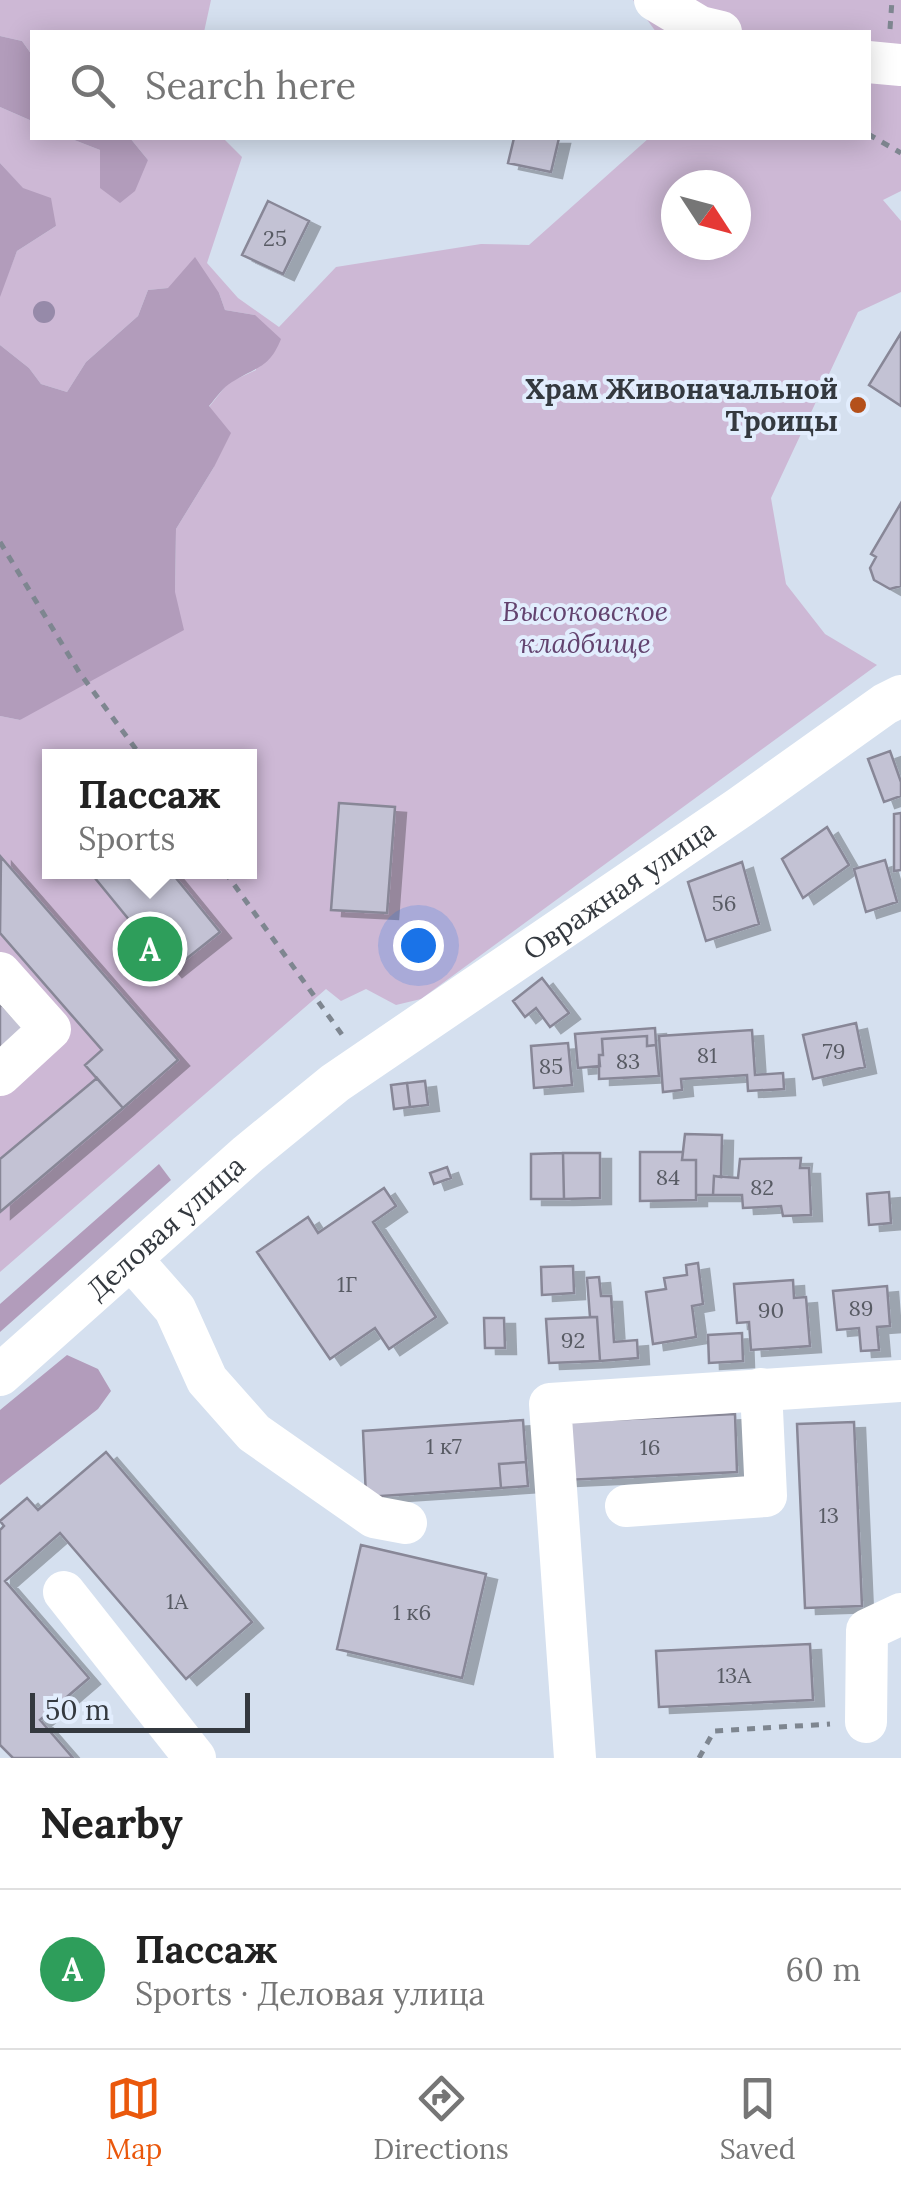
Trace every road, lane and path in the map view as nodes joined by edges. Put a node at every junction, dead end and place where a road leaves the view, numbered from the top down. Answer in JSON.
{"nodes":[{"id":1,"x":655,"y":0,"type":"edge"},
{"id":2,"x":713,"y":30,"type":"edge"},
{"id":3,"x":871,"y":62,"type":"edge"},
{"id":4,"x":901,"y":65,"type":"edge"},
{"id":5,"x":871,"y":136,"type":"edge"},
{"id":6,"x":901,"y":153,"type":"edge"},
{"id":7,"x":0,"y":542,"type":"edge"},
{"id":8,"x":901,"y":696,"type":"edge"},
{"id":9,"x":137,"y":749,"type":"edge"},
{"id":10,"x":230,"y":879,"type":"edge"},
{"id":11,"x":0,"y":972,"type":"edge"},
{"id":12,"x":343,"y":1066,"type":"junction"},
{"id":13,"x":0,"y":1074,"type":"edge"},
{"id":14,"x":131,"y":1259,"type":"junction"},
{"id":15,"x":0,"y":1374,"type":"edge"},
{"id":16,"x":901,"y":1380,"type":"edge"},
{"id":17,"x":762,"y":1389,"type":"junction"},
{"id":18,"x":626,"y":1506,"type":"dead end"},
{"id":19,"x":406,"y":1523,"type":"dead end"},
{"id":20,"x":64,"y":1592,"type":"dead end"},
{"id":21,"x":901,"y":1614,"type":"edge"},
{"id":22,"x":866,"y":1722,"type":"joint"},
{"id":23,"x":195,"y":1758,"type":"edge"},
{"id":24,"x":575,"y":1758,"type":"edge"},
{"id":25,"x":699,"y":1758,"type":"edge"}],
"edges":[{"from":1,"to":2,"type":"street"},
{"from":3,"to":4,"type":"street"},
{"from":5,"to":6,"type":"path"},
{"from":7,"to":9,"type":"path"},
{"from":8,"to":12,"type":"street","name":"Овражная улица"},
{"from":10,"to":12,"type":"path"},
{"from":11,"to":13,"type":"street"},
{"from":12,"to":14,"type":"street","name":"Деловая улица"},
{"from":14,"to":15,"type":"street","name":"Деловая улица"},
{"from":14,"to":19,"type":"street"},
{"from":16,"to":17,"type":"street"},
{"from":17,"to":18,"type":"street"},
{"from":17,"to":24,"type":"street"},
{"from":20,"to":23,"type":"street"},
{"from":21,"to":22,"type":"street"},
{"from":22,"to":25,"type":"path"}]}
